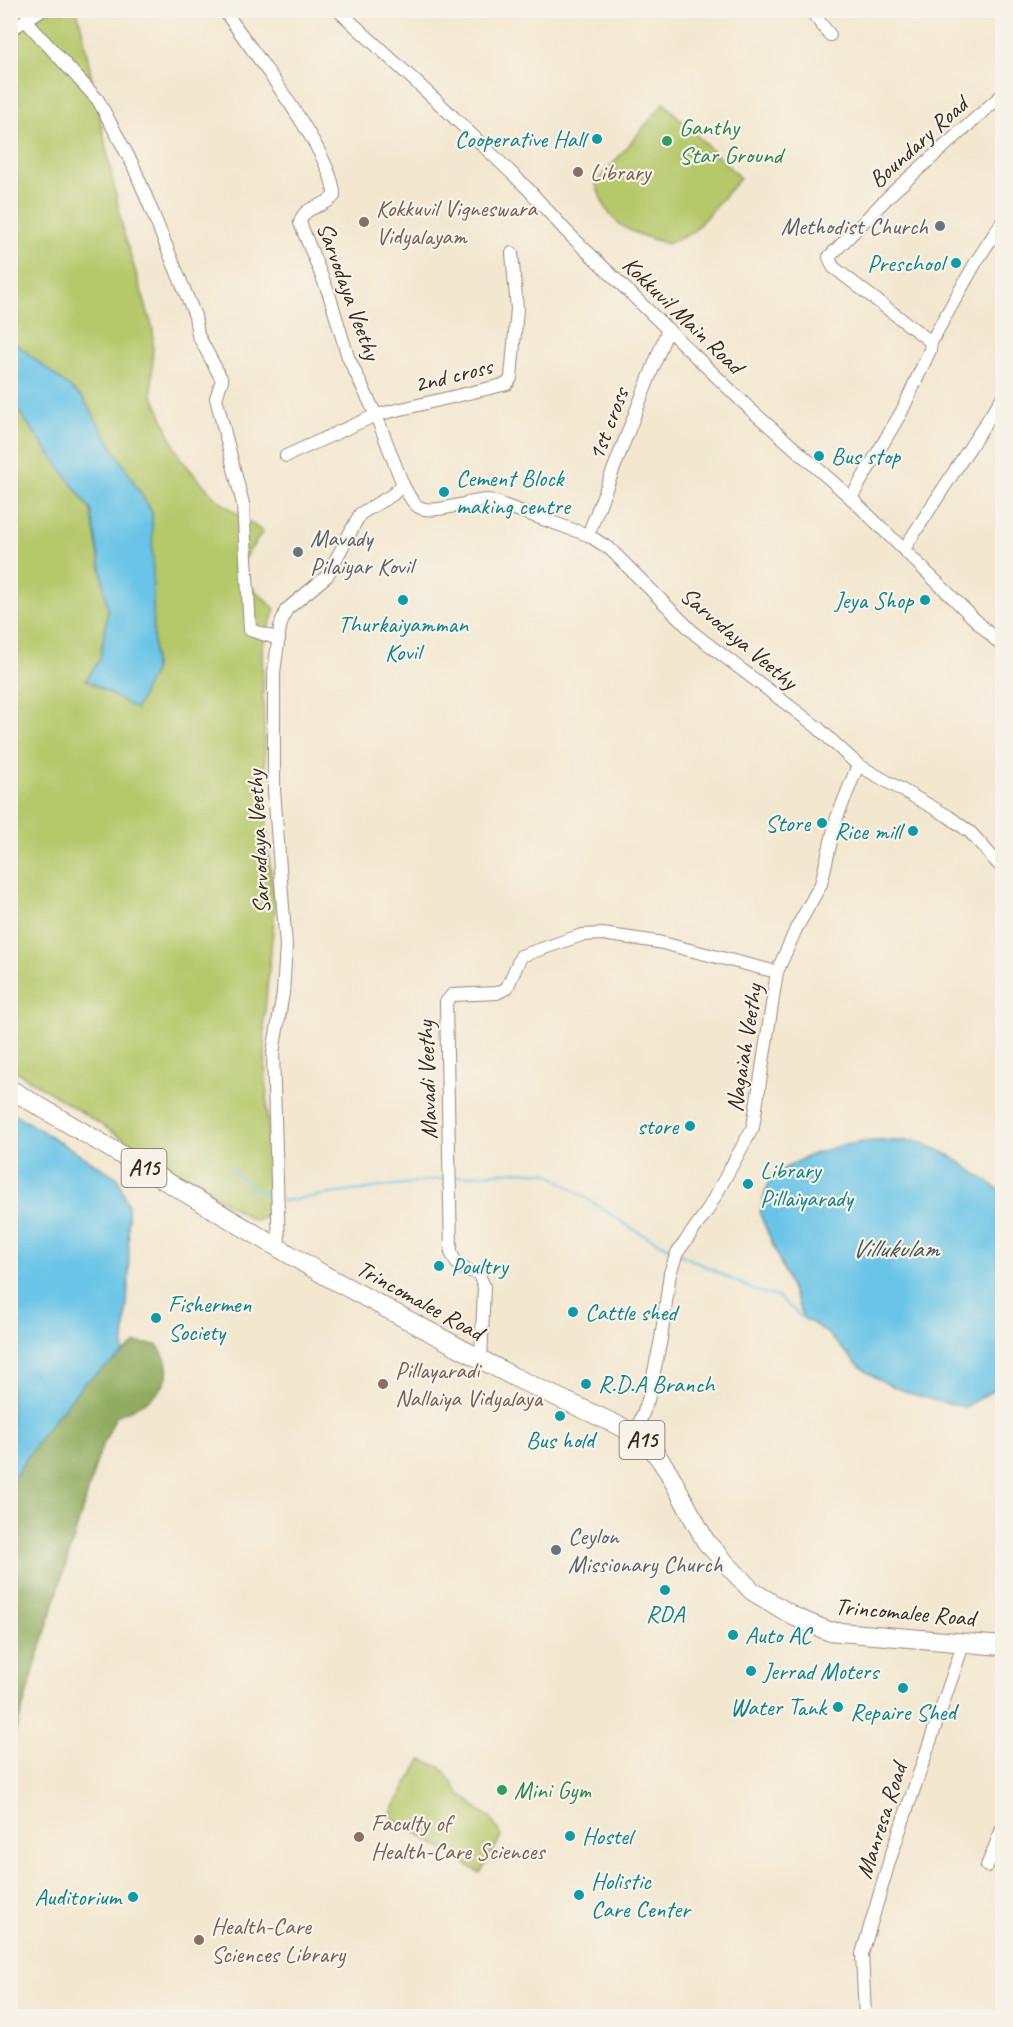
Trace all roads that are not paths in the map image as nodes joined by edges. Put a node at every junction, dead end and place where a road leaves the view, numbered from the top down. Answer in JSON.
{"nodes":[{"id":1,"x":41,"y":10,"type":"edge"},
{"id":2,"x":224,"y":10,"type":"edge"},
{"id":3,"x":338,"y":10,"type":"edge"},
{"id":4,"x":810,"y":10,"type":"edge"},
{"id":5,"x":25,"y":20,"type":"junction"},
{"id":6,"x":10,"y":30,"type":"edge"},
{"id":7,"x":830,"y":35,"type":"dead end"},
{"id":8,"x":1002,"y":95,"type":"edge"},
{"id":9,"x":1002,"y":222,"type":"edge"},
{"id":10,"x":512,"y":253,"type":"dead end"},
{"id":11,"x":668,"y":329,"type":"junction"},
{"id":12,"x":931,"y":342,"type":"junction"},
{"id":13,"x":1002,"y":398,"type":"edge"},
{"id":14,"x":376,"y":415,"type":"junction"},
{"id":15,"x":286,"y":456,"type":"dead end"},
{"id":16,"x":403,"y":485,"type":"junction"},
{"id":17,"x":851,"y":498,"type":"junction"},
{"id":18,"x":588,"y":535,"type":"junction"},
{"id":19,"x":904,"y":549,"type":"junction"},
{"id":20,"x":279,"y":639,"type":"junction"},
{"id":21,"x":1002,"y":646,"type":"edge"},
{"id":22,"x":858,"y":765,"type":"junction"},
{"id":23,"x":1002,"y":868,"type":"edge"},
{"id":24,"x":777,"y":972,"type":"junction"},
{"id":25,"x":10,"y":1089,"type":"edge"},
{"id":26,"x":279,"y":1247,"type":"junction"},
{"id":27,"x":481,"y":1361,"type":"junction"},
{"id":28,"x":635,"y":1435,"type":"junction"},
{"id":29,"x":964,"y":1642,"type":"junction"},
{"id":30,"x":1002,"y":1646,"type":"edge"},
{"id":31,"x":1002,"y":1828,"type":"edge"},
{"id":32,"x":987,"y":1866,"type":"dead end"},
{"id":33,"x":865,"y":2016,"type":"edge"}],
"edges":[{"from":1,"to":5,"type":"street"},
{"from":2,"to":14,"type":"street","name":"Sarvodaya Veethy"},
{"from":3,"to":11,"type":"street","name":"Kokkuvil Main Road"},
{"from":4,"to":7,"type":"street"},
{"from":5,"to":6,"type":"street"},
{"from":5,"to":20,"type":"street"},
{"from":8,"to":12,"type":"street","name":"Boundary Road"},
{"from":9,"to":12,"type":"street"},
{"from":10,"to":14,"type":"street","name":"2nd cross"},
{"from":11,"to":17,"type":"street","name":"Kokkuvil Main Road"},
{"from":11,"to":18,"type":"street","name":"1st cross"},
{"from":12,"to":17,"type":"street"},
{"from":13,"to":19,"type":"street"},
{"from":14,"to":15,"type":"street","name":"2nd cross"},
{"from":14,"to":16,"type":"street","name":"Sarvodaya Veethy"},
{"from":16,"to":18,"type":"street","name":"Sarvodaya Veethy"},
{"from":16,"to":20,"type":"street","name":"Sarvodaya Veethy"},
{"from":17,"to":19,"type":"street","name":"Kokkuvil Main Road"},
{"from":18,"to":22,"type":"street","name":"Sarvodaya Veethy"},
{"from":19,"to":21,"type":"street","name":"Kokkuvil Main Road"},
{"from":20,"to":26,"type":"street","name":"Sarvodaya Veethy"},
{"from":22,"to":23,"type":"street","name":"Sarvodaya Veethy"},
{"from":22,"to":24,"type":"street","name":"Nagaiah Veethy"},
{"from":24,"to":27,"type":"street","name":"Mavadi Veethy"},
{"from":24,"to":28,"type":"street","name":"Nagaiah Veethy"},
{"from":25,"to":26,"type":"highway","name":"Trincomalee Road","number":"A15"},
{"from":26,"to":27,"type":"highway","name":"Trincomalee Road","number":"A15"},
{"from":27,"to":28,"type":"highway","name":"Trincomalee Road","number":"A15"},
{"from":28,"to":29,"type":"highway","name":"Trincomalee Road","number":"A15"},
{"from":29,"to":30,"type":"highway","name":"Trincomalee Road","number":"A15"},
{"from":29,"to":33,"type":"street","name":"Manresa Road"},
{"from":31,"to":32,"type":"street"}]}
